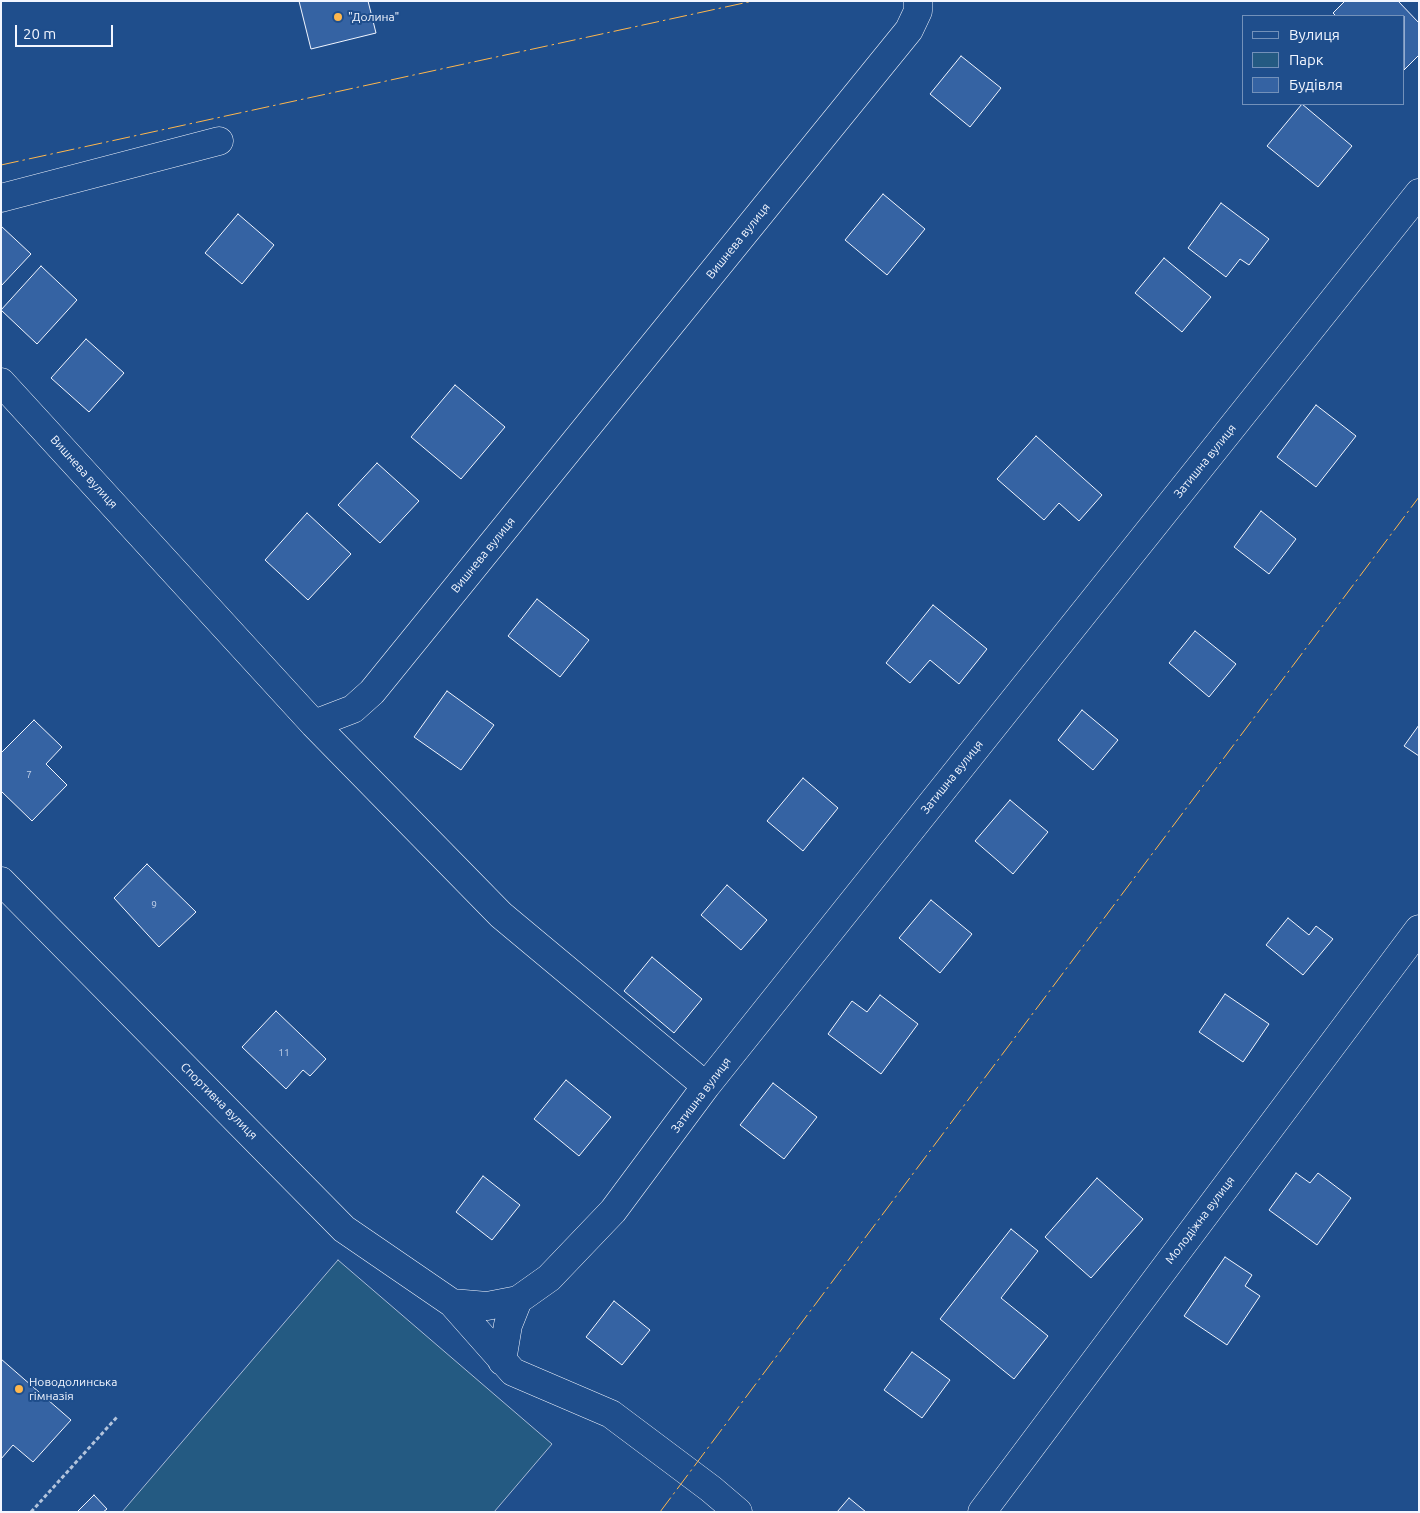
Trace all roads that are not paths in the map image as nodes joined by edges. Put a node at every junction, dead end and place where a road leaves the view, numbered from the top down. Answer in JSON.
{"nodes":[{"id":1,"x":918,"y":1,"type":"edge"},
{"id":2,"x":219,"y":141,"type":"dead end"},
{"id":3,"x":1419,"y":192,"type":"edge"},
{"id":4,"x":1,"y":198,"type":"edge"},
{"id":5,"x":1,"y":382,"type":"edge"},
{"id":6,"x":314,"y":724,"type":"junction"},
{"id":7,"x":1,"y":881,"type":"edge"},
{"id":8,"x":1419,"y":929,"type":"edge"},
{"id":9,"x":706,"y":1086,"type":"junction"},
{"id":10,"x":518,"y":1300,"type":"junction"},
{"id":11,"x":452,"y":1303,"type":"junction"},
{"id":12,"x":502,"y":1360,"type":"junction"},
{"id":13,"x":738,"y":1512,"type":"edge"},
{"id":14,"x":982,"y":1512,"type":"edge"}],
"edges":[{"from":1,"to":6,"type":"street","name":"Вишнева вулиця"},
{"from":2,"to":4,"type":"street"},
{"from":3,"to":9,"type":"street","name":"Затишна вулиця"},
{"from":5,"to":6,"type":"street","name":"Вишнева вулиця"},
{"from":6,"to":9,"type":"street"},
{"from":7,"to":11,"type":"street","name":"Спортивна вулиця"},
{"from":8,"to":14,"type":"street","name":"Молодіжна вулиця"},
{"from":9,"to":10,"type":"street","name":"Затишна вулиця"},
{"from":10,"to":11,"type":"street","name":"Затишна вулиця"},
{"from":10,"to":12,"type":"street"},
{"from":11,"to":12,"type":"street","name":"Спортивна вулиця"},
{"from":12,"to":13,"type":"street","name":"Спортивна вулиця"}]}
